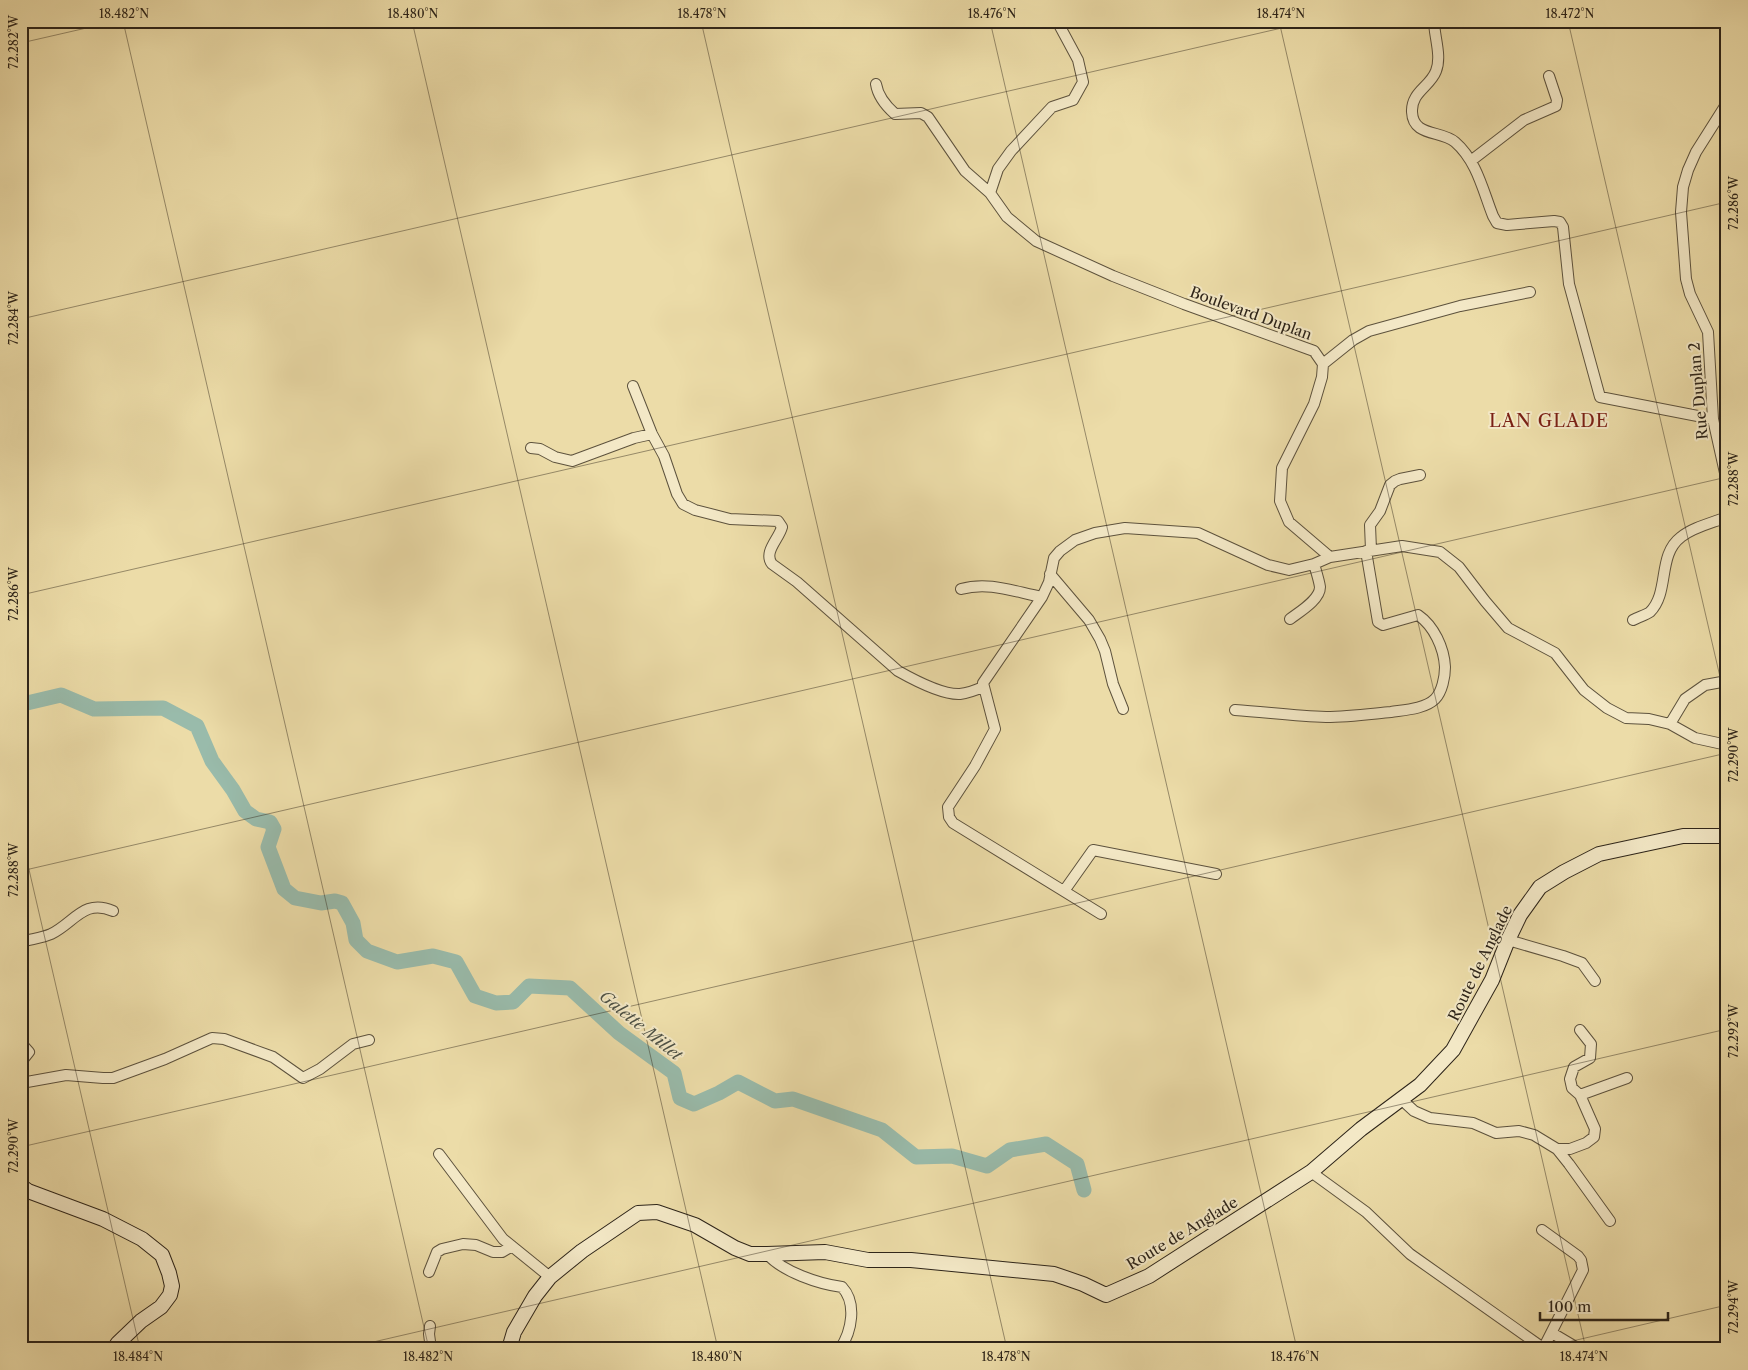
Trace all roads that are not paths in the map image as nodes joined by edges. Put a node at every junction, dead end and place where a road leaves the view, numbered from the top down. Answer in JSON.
{"nodes":[{"id":1,"x":1057,"y":21,"type":"edge"},
{"id":2,"x":1434,"y":21,"type":"edge"},
{"id":3,"x":1549,"y":76,"type":"dead end"},
{"id":4,"x":876,"y":84,"type":"dead end"},
{"id":5,"x":1727,"y":103,"type":"edge"},
{"id":6,"x":1472,"y":160,"type":"junction"},
{"id":7,"x":990,"y":193,"type":"junction"},
{"id":8,"x":1530,"y":292,"type":"dead end"},
{"id":9,"x":1323,"y":364,"type":"junction"},
{"id":10,"x":633,"y":386,"type":"dead end"},
{"id":11,"x":1713,"y":419,"type":"junction"},
{"id":12,"x":652,"y":434,"type":"junction"},
{"id":13,"x":531,"y":448,"type":"dead end"},
{"id":14,"x":1420,"y":476,"type":"dead end"},
{"id":15,"x":1727,"y":482,"type":"edge"},
{"id":16,"x":1727,"y":517,"type":"edge"},
{"id":17,"x":1368,"y":551,"type":"junction"},
{"id":18,"x":1330,"y":557,"type":"junction"},
{"id":19,"x":1314,"y":564,"type":"junction"},
{"id":20,"x":1050,"y":574,"type":"junction"},
{"id":21,"x":961,"y":589,"type":"dead end"},
{"id":22,"x":1042,"y":597,"type":"junction"},
{"id":23,"x":1290,"y":619,"type":"dead end"},
{"id":24,"x":1633,"y":620,"type":"dead end"},
{"id":25,"x":1727,"y":681,"type":"edge"},
{"id":26,"x":983,"y":688,"type":"junction"},
{"id":27,"x":1123,"y":709,"type":"dead end"},
{"id":28,"x":1235,"y":710,"type":"dead end"},
{"id":29,"x":1670,"y":724,"type":"junction"},
{"id":30,"x":1727,"y":746,"type":"edge"},
{"id":31,"x":1727,"y":839,"type":"edge"},
{"id":32,"x":1216,"y":874,"type":"dead end"},
{"id":33,"x":1064,"y":891,"type":"junction"},
{"id":34,"x":113,"y":911,"type":"dead end"},
{"id":35,"x":1101,"y":914,"type":"dead end"},
{"id":36,"x":1508,"y":940,"type":"junction"},
{"id":37,"x":21,"y":942,"type":"edge"},
{"id":38,"x":1595,"y":981,"type":"dead end"},
{"id":39,"x":1580,"y":1030,"type":"dead end"},
{"id":40,"x":369,"y":1040,"type":"dead end"},
{"id":41,"x":21,"y":1043,"type":"edge"},
{"id":42,"x":21,"y":1062,"type":"edge"},
{"id":43,"x":1627,"y":1078,"type":"dead end"},
{"id":44,"x":21,"y":1082,"type":"edge"},
{"id":45,"x":1580,"y":1095,"type":"junction"},
{"id":46,"x":1401,"y":1099,"type":"junction"},
{"id":47,"x":1557,"y":1149,"type":"junction"},
{"id":48,"x":439,"y":1154,"type":"dead end"},
{"id":49,"x":1311,"y":1172,"type":"junction"},
{"id":50,"x":21,"y":1186,"type":"edge"},
{"id":51,"x":1610,"y":1221,"type":"dead end"},
{"id":52,"x":1542,"y":1230,"type":"dead end"},
{"id":53,"x":512,"y":1246,"type":"junction"},
{"id":54,"x":767,"y":1254,"type":"junction"},
{"id":55,"x":429,"y":1272,"type":"dead end"},
{"id":56,"x":550,"y":1277,"type":"junction"},
{"id":57,"x":430,"y":1326,"type":"dead end"},
{"id":58,"x":1552,"y":1333,"type":"junction"},
{"id":59,"x":114,"y":1349,"type":"edge"},
{"id":60,"x":431,"y":1349,"type":"edge"},
{"id":61,"x":509,"y":1349,"type":"edge"},
{"id":62,"x":840,"y":1349,"type":"edge"},
{"id":63,"x":1543,"y":1349,"type":"edge"},
{"id":64,"x":1579,"y":1349,"type":"edge"}],
"edges":[{"from":1,"to":7,"type":"street"},
{"from":2,"to":6,"type":"street"},
{"from":3,"to":6,"type":"street"},
{"from":4,"to":7,"type":"street","name":"Boulevard Duplan"},
{"from":5,"to":11,"type":"street","name":"Rue Duplan 2"},
{"from":6,"to":11,"type":"street"},
{"from":7,"to":9,"type":"street","name":"Boulevard Duplan"},
{"from":8,"to":9,"type":"street"},
{"from":9,"to":18,"type":"street"},
{"from":10,"to":12,"type":"street"},
{"from":11,"to":15,"type":"street","name":"Rue Duplan 2"},
{"from":12,"to":13,"type":"street"},
{"from":12,"to":26,"type":"street"},
{"from":14,"to":17,"type":"street"},
{"from":16,"to":24,"type":"street"},
{"from":17,"to":18,"type":"street"},
{"from":17,"to":28,"type":"street"},
{"from":17,"to":29,"type":"street"},
{"from":18,"to":19,"type":"street"},
{"from":19,"to":20,"type":"street"},
{"from":19,"to":23,"type":"street"},
{"from":20,"to":22,"type":"street"},
{"from":20,"to":27,"type":"street"},
{"from":21,"to":22,"type":"street"},
{"from":22,"to":26,"type":"street"},
{"from":25,"to":29,"type":"street"},
{"from":26,"to":33,"type":"street"},
{"from":29,"to":30,"type":"street"},
{"from":31,"to":36,"type":"street","name":"Route de Anglade"},
{"from":32,"to":33,"type":"street"},
{"from":33,"to":35,"type":"street"},
{"from":34,"to":37,"type":"street"},
{"from":36,"to":38,"type":"street"},
{"from":36,"to":46,"type":"street","name":"Route de Anglade"},
{"from":39,"to":45,"type":"street"},
{"from":40,"to":44,"type":"street"},
{"from":41,"to":42,"type":"street"},
{"from":43,"to":45,"type":"street"},
{"from":45,"to":47,"type":"street"},
{"from":46,"to":47,"type":"street"},
{"from":46,"to":49,"type":"street","name":"Route de Anglade"},
{"from":47,"to":51,"type":"street"},
{"from":48,"to":53,"type":"street"},
{"from":49,"to":54,"type":"street","name":"Route de Anglade"},
{"from":49,"to":63,"type":"street"},
{"from":50,"to":59,"type":"street"},
{"from":52,"to":58,"type":"street"},
{"from":53,"to":55,"type":"street"},
{"from":53,"to":56,"type":"street"},
{"from":54,"to":56,"type":"street","name":"Route de Anglade"},
{"from":54,"to":62,"type":"street"},
{"from":56,"to":61,"type":"street","name":"Route de Anglade"},
{"from":57,"to":60,"type":"street"},
{"from":58,"to":63,"type":"street"},
{"from":58,"to":64,"type":"street"}]}
